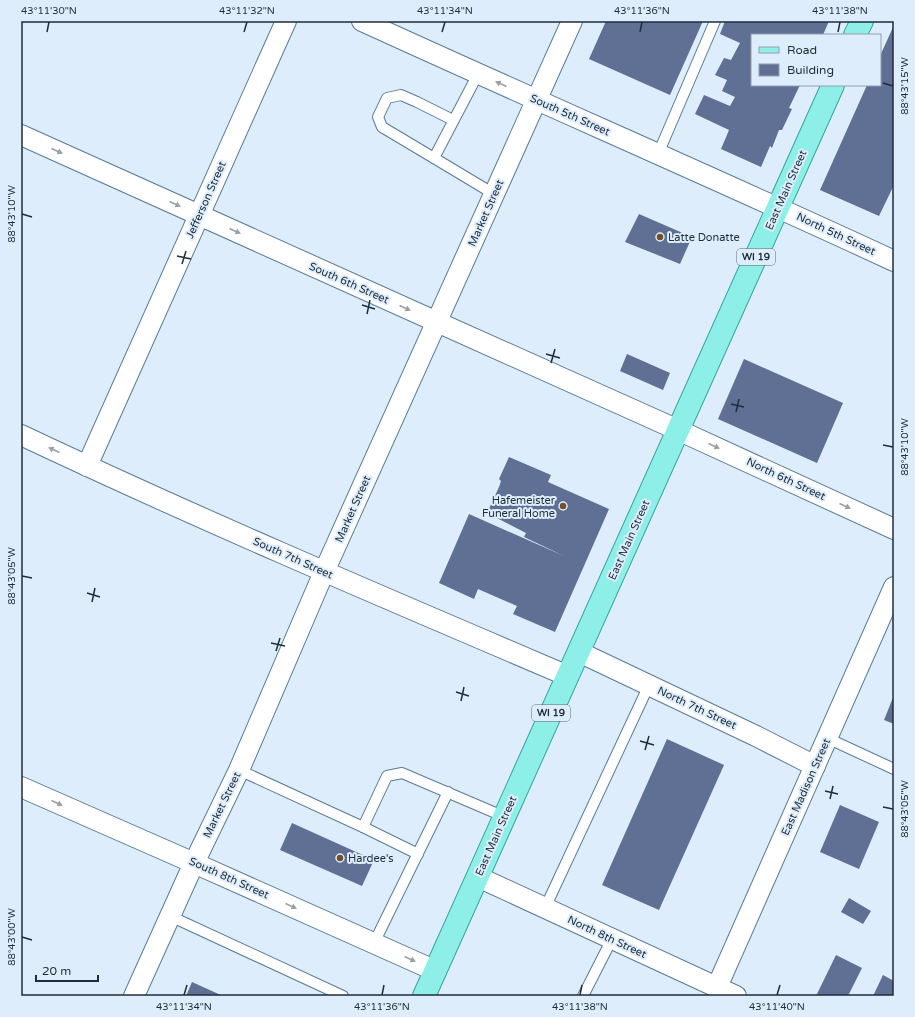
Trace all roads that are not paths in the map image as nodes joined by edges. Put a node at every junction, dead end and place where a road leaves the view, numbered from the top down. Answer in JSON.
{"nodes":[{"id":1,"x":286,"y":21,"type":"edge"},
{"id":2,"x":362,"y":21,"type":"edge"},
{"id":3,"x":572,"y":21,"type":"edge"},
{"id":4,"x":715,"y":21,"type":"edge"},
{"id":5,"x":862,"y":21,"type":"edge"},
{"id":6,"x":856,"y":34,"type":"edge"},
{"id":7,"x":478,"y":74,"type":"junction"},
{"id":8,"x":833,"y":86,"type":"edge"},
{"id":9,"x":537,"y":100,"type":"junction"},
{"id":10,"x":453,"y":120,"type":"junction"},
{"id":11,"x":21,"y":135,"type":"edge"},
{"id":12,"x":658,"y":154,"type":"junction"},
{"id":13,"x":434,"y":158,"type":"junction"},
{"id":14,"x":494,"y":194,"type":"junction"},
{"id":15,"x":778,"y":207,"type":"junction"},
{"id":16,"x":199,"y":215,"type":"junction"},
{"id":17,"x":894,"y":261,"type":"edge"},
{"id":18,"x":437,"y":322,"type":"junction"},
{"id":19,"x":678,"y":430,"type":"junction"},
{"id":20,"x":21,"y":435,"type":"edge"},
{"id":21,"x":87,"y":466,"type":"junction"},
{"id":22,"x":894,"y":529,"type":"edge"},
{"id":23,"x":324,"y":572,"type":"junction"},
{"id":24,"x":894,"y":587,"type":"edge"},
{"id":25,"x":579,"y":652,"type":"junction"},
{"id":26,"x":568,"y":676,"type":"junction"},
{"id":27,"x":649,"y":685,"type":"junction"},
{"id":28,"x":828,"y":738,"type":"junction"},
{"id":29,"x":815,"y":766,"type":"junction"},
{"id":30,"x":239,"y":770,"type":"junction"},
{"id":31,"x":894,"y":770,"type":"edge"},
{"id":32,"x":21,"y":787,"type":"edge"},
{"id":33,"x":448,"y":792,"type":"junction"},
{"id":34,"x":505,"y":817,"type":"junction"},
{"id":35,"x":363,"y":827,"type":"junction"},
{"id":36,"x":418,"y":854,"type":"junction"},
{"id":37,"x":194,"y":863,"type":"junction"},
{"id":38,"x":478,"y":877,"type":"junction"},
{"id":39,"x":546,"y":908,"type":"junction"},
{"id":40,"x":170,"y":916,"type":"junction"},
{"id":41,"x":612,"y":939,"type":"junction"},
{"id":42,"x":374,"y":943,"type":"junction"},
{"id":43,"x":436,"y":971,"type":"junction"},
{"id":44,"x":717,"y":987,"type":"junction"},
{"id":45,"x":134,"y":996,"type":"edge"},
{"id":46,"x":343,"y":996,"type":"edge"},
{"id":47,"x":424,"y":996,"type":"edge"},
{"id":48,"x":583,"y":996,"type":"edge"},
{"id":49,"x":736,"y":996,"type":"edge"}],
"edges":[{"from":1,"to":16,"type":"street","name":"Jefferson Street"},
{"from":2,"to":7,"type":"street","name":"South 5th Street"},
{"from":3,"to":9,"type":"street","name":"Market Street"},
{"from":4,"to":12,"type":"lane"},
{"from":5,"to":6,"type":"main road"},
{"from":9,"to":7,"type":"street","name":"South 5th Street","one_way":true},
{"from":7,"to":10,"type":"lane"},
{"from":8,"to":15,"type":"main road","name":"East Main Street","number":"WI 19"},
{"from":9,"to":12,"type":"street","name":"South 5th Street"},
{"from":9,"to":14,"type":"street","name":"Market Street"},
{"from":10,"to":13,"type":"lane"},
{"from":10,"to":13,"type":"lane"},
{"from":11,"to":16,"type":"street","name":"South 6th Street","one_way":true},
{"from":12,"to":15,"type":"street","name":"South 5th Street"},
{"from":13,"to":14,"type":"lane"},
{"from":14,"to":18,"type":"street","name":"Market Street"},
{"from":15,"to":17,"type":"street","name":"North 5th Street"},
{"from":15,"to":19,"type":"main road","name":"East Main Street","number":"WI 19"},
{"from":16,"to":18,"type":"street","name":"South 6th Street","one_way":true},
{"from":16,"to":21,"type":"street","name":"Jefferson Street"},
{"from":18,"to":19,"type":"street","name":"South 6th Street"},
{"from":18,"to":23,"type":"street","name":"Market Street"},
{"from":19,"to":22,"type":"street","name":"North 6th Street","one_way":true},
{"from":19,"to":25,"type":"main road","name":"East Main Street","number":"WI 19"},
{"from":21,"to":20,"type":"street","name":"South 7th Street","one_way":true},
{"from":21,"to":23,"type":"street","name":"South 7th Street"},
{"from":23,"to":26,"type":"street","name":"South 7th Street"},
{"from":23,"to":30,"type":"street","name":"Market Street"},
{"from":24,"to":28,"type":"street","name":"East Madison Street"},
{"from":25,"to":26,"type":"main road","name":"East Main Street","number":"WI 19"},
{"from":25,"to":27,"type":"street","name":"North 7th Street"},
{"from":26,"to":34,"type":"main road","name":"East Main Street","number":"WI 19"},
{"from":27,"to":29,"type":"street","name":"North 7th Street"},
{"from":27,"to":39,"type":"lane"},
{"from":28,"to":29,"type":"street","name":"East Madison Street"},
{"from":28,"to":31,"type":"lane"},
{"from":29,"to":44,"type":"street","name":"East Madison Street"},
{"from":30,"to":35,"type":"lane"},
{"from":30,"to":37,"type":"street","name":"Market Street"},
{"from":32,"to":37,"type":"street","name":"South 8th Street","one_way":true},
{"from":33,"to":34,"type":"lane"},
{"from":33,"to":35,"type":"lane"},
{"from":33,"to":36,"type":"lane"},
{"from":34,"to":38,"type":"main road","name":"East Main Street","number":"WI 19"},
{"from":35,"to":36,"type":"lane"},
{"from":36,"to":42,"type":"lane"},
{"from":37,"to":40,"type":"street","name":"Market Street"},
{"from":37,"to":42,"type":"street","name":"South 8th Street","one_way":true},
{"from":38,"to":39,"type":"street","name":"North 8th Street"},
{"from":38,"to":43,"type":"main road","name":"East Main Street","number":"WI 19"},
{"from":39,"to":41,"type":"street","name":"North 8th Street"},
{"from":40,"to":45,"type":"street","name":"Market Street"},
{"from":40,"to":46,"type":"lane"},
{"from":41,"to":44,"type":"street","name":"North 8th Street"},
{"from":41,"to":48,"type":"lane"},
{"from":42,"to":43,"type":"street","name":"South 8th Street","one_way":true},
{"from":43,"to":47,"type":"main road","name":"East Main Street","number":"WI 19"},
{"from":44,"to":49,"type":"street","name":"North 8th Street"}]}
